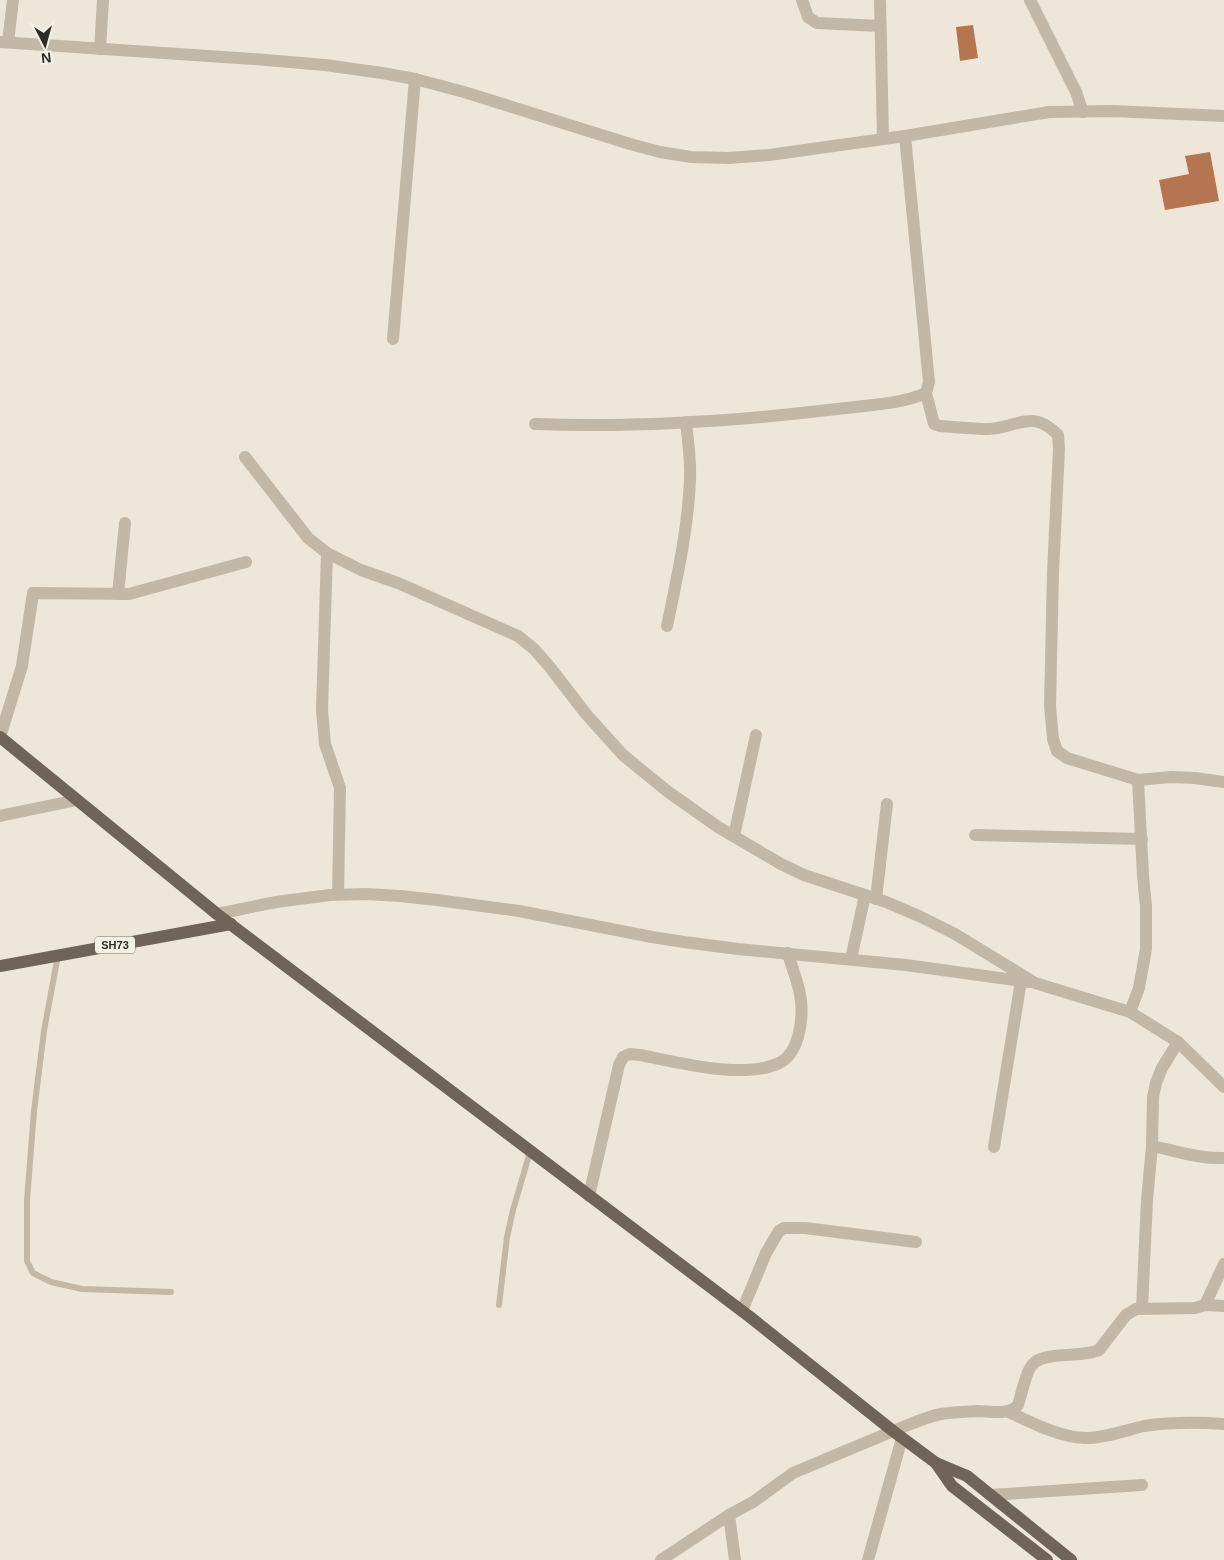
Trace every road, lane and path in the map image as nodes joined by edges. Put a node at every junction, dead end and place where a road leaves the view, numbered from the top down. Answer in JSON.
{"nodes":[{"id":1,"x":13,"y":0,"type":"edge"},
{"id":2,"x":102,"y":0,"type":"edge"},
{"id":3,"x":802,"y":0,"type":"edge"},
{"id":4,"x":880,"y":0,"type":"edge"},
{"id":5,"x":1030,"y":0,"type":"edge"},
{"id":6,"x":880,"y":26,"type":"junction"},
{"id":7,"x":4,"y":42,"type":"edge"},
{"id":8,"x":100,"y":49,"type":"junction"},
{"id":9,"x":415,"y":79,"type":"junction"},
{"id":10,"x":1083,"y":112,"type":"junction"},
{"id":11,"x":1224,"y":116,"type":"edge"},
{"id":12,"x":905,"y":136,"type":"junction"},
{"id":13,"x":883,"y":140,"type":"junction"},
{"id":14,"x":393,"y":339,"type":"dead end"},
{"id":15,"x":926,"y":392,"type":"junction"},
{"id":16,"x":686,"y":422,"type":"junction"},
{"id":17,"x":535,"y":424,"type":"dead end"},
{"id":18,"x":245,"y":457,"type":"dead end"},
{"id":19,"x":125,"y":523,"type":"dead end"},
{"id":20,"x":327,"y":553,"type":"junction"},
{"id":21,"x":246,"y":562,"type":"dead end"},
{"id":22,"x":118,"y":594,"type":"junction"},
{"id":23,"x":667,"y":626,"type":"dead end"},
{"id":24,"x":756,"y":735,"type":"dead end"},
{"id":25,"x":0,"y":737,"type":"edge"},
{"id":26,"x":1138,"y":780,"type":"junction"},
{"id":27,"x":1224,"y":782,"type":"edge"},
{"id":28,"x":78,"y":800,"type":"junction"},
{"id":29,"x":887,"y":804,"type":"dead end"},
{"id":30,"x":0,"y":816,"type":"edge"},
{"id":31,"x":975,"y":835,"type":"dead end"},
{"id":32,"x":734,"y":836,"type":"junction"},
{"id":33,"x":1142,"y":838,"type":"junction"},
{"id":34,"x":338,"y":894,"type":"junction"},
{"id":35,"x":870,"y":897,"type":"junction"},
{"id":36,"x":217,"y":914,"type":"junction"},
{"id":37,"x":231,"y":924,"type":"junction"},
{"id":38,"x":788,"y":953,"type":"junction"},
{"id":39,"x":58,"y":955,"type":"junction"},
{"id":40,"x":851,"y":959,"type":"junction"},
{"id":41,"x":0,"y":966,"type":"edge"},
{"id":42,"x":1021,"y":981,"type":"junction"},
{"id":43,"x":1034,"y":983,"type":"junction"},
{"id":44,"x":1130,"y":1012,"type":"junction"},
{"id":45,"x":1178,"y":1042,"type":"junction"},
{"id":46,"x":1224,"y":1087,"type":"edge"},
{"id":47,"x":1152,"y":1146,"type":"junction"},
{"id":48,"x":994,"y":1147,"type":"dead end"},
{"id":49,"x":530,"y":1152,"type":"junction"},
{"id":50,"x":1224,"y":1158,"type":"edge"},
{"id":51,"x":590,"y":1196,"type":"junction"},
{"id":52,"x":916,"y":1242,"type":"dead end"},
{"id":53,"x":1224,"y":1264,"type":"edge"},
{"id":54,"x":171,"y":1292,"type":"dead end"},
{"id":55,"x":1204,"y":1304,"type":"junction"},
{"id":56,"x":499,"y":1305,"type":"dead end"},
{"id":57,"x":1224,"y":1306,"type":"edge"},
{"id":58,"x":1142,"y":1308,"type":"junction"},
{"id":59,"x":742,"y":1311,"type":"junction"},
{"id":60,"x":1009,"y":1412,"type":"junction"},
{"id":61,"x":1224,"y":1424,"type":"edge"},
{"id":62,"x":898,"y":1434,"type":"junction"},
{"id":63,"x":936,"y":1463,"type":"junction"},
{"id":64,"x":1142,"y":1484,"type":"dead end"},
{"id":65,"x":990,"y":1495,"type":"junction"},
{"id":66,"x":729,"y":1515,"type":"junction"},
{"id":67,"x":661,"y":1560,"type":"edge"},
{"id":68,"x":735,"y":1560,"type":"edge"},
{"id":69,"x":868,"y":1560,"type":"edge"},
{"id":70,"x":1047,"y":1560,"type":"edge"},
{"id":71,"x":1071,"y":1560,"type":"edge"}],
"edges":[{"from":1,"to":7,"type":"street"},
{"from":2,"to":8,"type":"street"},
{"from":3,"to":6,"type":"street"},
{"from":4,"to":6,"type":"street"},
{"from":5,"to":10,"type":"street"},
{"from":6,"to":13,"type":"street"},
{"from":7,"to":8,"type":"street"},
{"from":8,"to":9,"type":"street"},
{"from":9,"to":13,"type":"street"},
{"from":9,"to":14,"type":"street"},
{"from":10,"to":11,"type":"street"},
{"from":10,"to":12,"type":"street"},
{"from":12,"to":13,"type":"street"},
{"from":12,"to":15,"type":"street"},
{"from":15,"to":16,"type":"street"},
{"from":15,"to":26,"type":"street"},
{"from":16,"to":17,"type":"street"},
{"from":16,"to":23,"type":"street"},
{"from":18,"to":20,"type":"street"},
{"from":19,"to":22,"type":"street"},
{"from":20,"to":32,"type":"street"},
{"from":20,"to":34,"type":"street"},
{"from":21,"to":22,"type":"street"},
{"from":22,"to":25,"type":"street"},
{"from":24,"to":32,"type":"street"},
{"from":25,"to":28,"type":"main road"},
{"from":26,"to":27,"type":"street"},
{"from":26,"to":33,"type":"street"},
{"from":28,"to":30,"type":"street"},
{"from":28,"to":36,"type":"main road"},
{"from":29,"to":35,"type":"street"},
{"from":31,"to":33,"type":"street"},
{"from":32,"to":35,"type":"street"},
{"from":33,"to":44,"type":"street"},
{"from":34,"to":36,"type":"street"},
{"from":34,"to":38,"type":"street"},
{"from":35,"to":40,"type":"street"},
{"from":35,"to":43,"type":"street"},
{"from":36,"to":37,"type":"main road"},
{"from":37,"to":39,"type":"main road","number":"SH73"},
{"from":37,"to":49,"type":"main road"},
{"from":38,"to":40,"type":"street"},
{"from":38,"to":51,"type":"street"},
{"from":39,"to":41,"type":"main road","number":"SH73"},
{"from":39,"to":54,"type":"lane"},
{"from":40,"to":42,"type":"street"},
{"from":42,"to":43,"type":"street"},
{"from":42,"to":48,"type":"street"},
{"from":43,"to":44,"type":"street"},
{"from":44,"to":45,"type":"street"},
{"from":45,"to":46,"type":"street"},
{"from":45,"to":47,"type":"street"},
{"from":47,"to":50,"type":"street"},
{"from":47,"to":58,"type":"street"},
{"from":49,"to":51,"type":"main road"},
{"from":49,"to":56,"type":"lane"},
{"from":51,"to":59,"type":"main road"},
{"from":52,"to":59,"type":"street"},
{"from":53,"to":55,"type":"street"},
{"from":55,"to":57,"type":"street"},
{"from":55,"to":58,"type":"street"},
{"from":58,"to":60,"type":"street"},
{"from":59,"to":62,"type":"main road"},
{"from":60,"to":61,"type":"street"},
{"from":60,"to":62,"type":"street"},
{"from":62,"to":63,"type":"main road"},
{"from":62,"to":66,"type":"street"},
{"from":62,"to":69,"type":"street"},
{"from":63,"to":65,"type":"main road"},
{"from":63,"to":70,"type":"main road"},
{"from":64,"to":65,"type":"street"},
{"from":65,"to":71,"type":"main road"},
{"from":66,"to":67,"type":"street"},
{"from":66,"to":68,"type":"street"}]}
